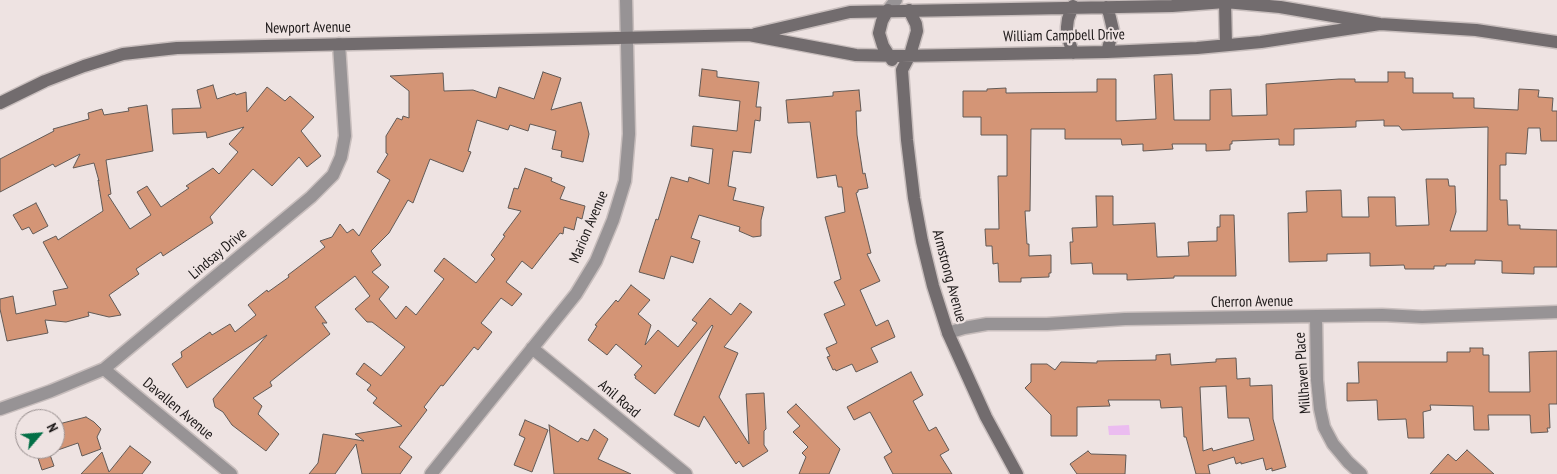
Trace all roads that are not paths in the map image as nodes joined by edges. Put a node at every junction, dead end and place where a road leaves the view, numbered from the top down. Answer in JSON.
{"nodes":[{"id":1,"x":626,"y":0,"type":"edge"},
{"id":2,"x":1225,"y":2,"type":"junction"},
{"id":3,"x":892,"y":5,"type":"edge"},
{"id":4,"x":905,"y":5,"type":"edge"},
{"id":5,"x":1073,"y":6,"type":"junction"},
{"id":6,"x":1106,"y":7,"type":"junction"},
{"id":7,"x":1380,"y":24,"type":"junction"},
{"id":8,"x":749,"y":35,"type":"junction"},
{"id":9,"x":627,"y":38,"type":"junction"},
{"id":10,"x":1557,"y":42,"type":"edge"},
{"id":11,"x":339,"y":44,"type":"junction"},
{"id":12,"x":1226,"y":45,"type":"junction"},
{"id":13,"x":1107,"y":52,"type":"junction"},
{"id":14,"x":1073,"y":53,"type":"junction"},
{"id":15,"x":910,"y":55,"type":"junction"},
{"id":16,"x":888,"y":56,"type":"junction"},
{"id":17,"x":902,"y":70,"type":"junction"},
{"id":18,"x":0,"y":103,"type":"edge"},
{"id":19,"x":1557,"y":312,"type":"edge"},
{"id":20,"x":1316,"y":317,"type":"junction"},
{"id":21,"x":948,"y":332,"type":"junction"},
{"id":22,"x":532,"y":348,"type":"junction"},
{"id":23,"x":104,"y":369,"type":"junction"},
{"id":24,"x":0,"y":409,"type":"edge"},
{"id":25,"x":225,"y":472,"type":"edge"},
{"id":26,"x":431,"y":474,"type":"edge"},
{"id":27,"x":686,"y":474,"type":"edge"},
{"id":28,"x":1018,"y":474,"type":"edge"},
{"id":29,"x":1361,"y":474,"type":"edge"}],
"edges":[{"from":1,"to":9,"type":"street","name":"Marion Avenue"},
{"from":2,"to":6,"type":"street","name":"William Campbell Drive"},
{"from":2,"to":7,"type":"street","name":"William Campbell Drive"},
{"from":2,"to":12,"type":"street"},
{"from":3,"to":4,"type":"street","name":"William Campbell Drive"},
{"from":3,"to":8,"type":"street","name":"William Campbell Drive"},
{"from":3,"to":16,"type":"street"},
{"from":4,"to":5,"type":"street","name":"William Campbell Drive"},
{"from":4,"to":15,"type":"street"},
{"from":5,"to":6,"type":"street","name":"William Campbell Drive"},
{"from":5,"to":14,"type":"street"},
{"from":6,"to":13,"type":"street"},
{"from":7,"to":10,"type":"street","name":"William Campbell Drive"},
{"from":7,"to":12,"type":"street","name":"William Campbell Drive"},
{"from":8,"to":9,"type":"street","name":"William Campbell Drive"},
{"from":8,"to":16,"type":"street","name":"William Campbell Drive"},
{"from":9,"to":11,"type":"street","name":"Newport Avenue"},
{"from":9,"to":22,"type":"street","name":"Marion Avenue"},
{"from":11,"to":18,"type":"street","name":"Newport Avenue"},
{"from":11,"to":23,"type":"street","name":"Lindsay Drive"},
{"from":12,"to":13,"type":"street","name":"William Campbell Drive"},
{"from":13,"to":14,"type":"street","name":"William Campbell Drive"},
{"from":14,"to":15,"type":"street","name":"William Campbell Drive"},
{"from":15,"to":16,"type":"street","name":"William Campbell Drive"},
{"from":15,"to":17,"type":"street"},
{"from":16,"to":17,"type":"street"},
{"from":17,"to":21,"type":"street","name":"Armstrong Avenue"},
{"from":19,"to":20,"type":"street","name":"Cherron Avenue"},
{"from":20,"to":21,"type":"street","name":"Cherron Avenue"},
{"from":20,"to":29,"type":"street","name":"Millhaven Place"},
{"from":21,"to":28,"type":"street","name":"Armstrong Avenue"},
{"from":22,"to":26,"type":"street","name":"Marion Avenue"},
{"from":22,"to":27,"type":"street","name":"Anil Road"},
{"from":23,"to":24,"type":"street","name":"Lindsay Drive"},
{"from":23,"to":25,"type":"street","name":"Davallen Avenue"}]}
